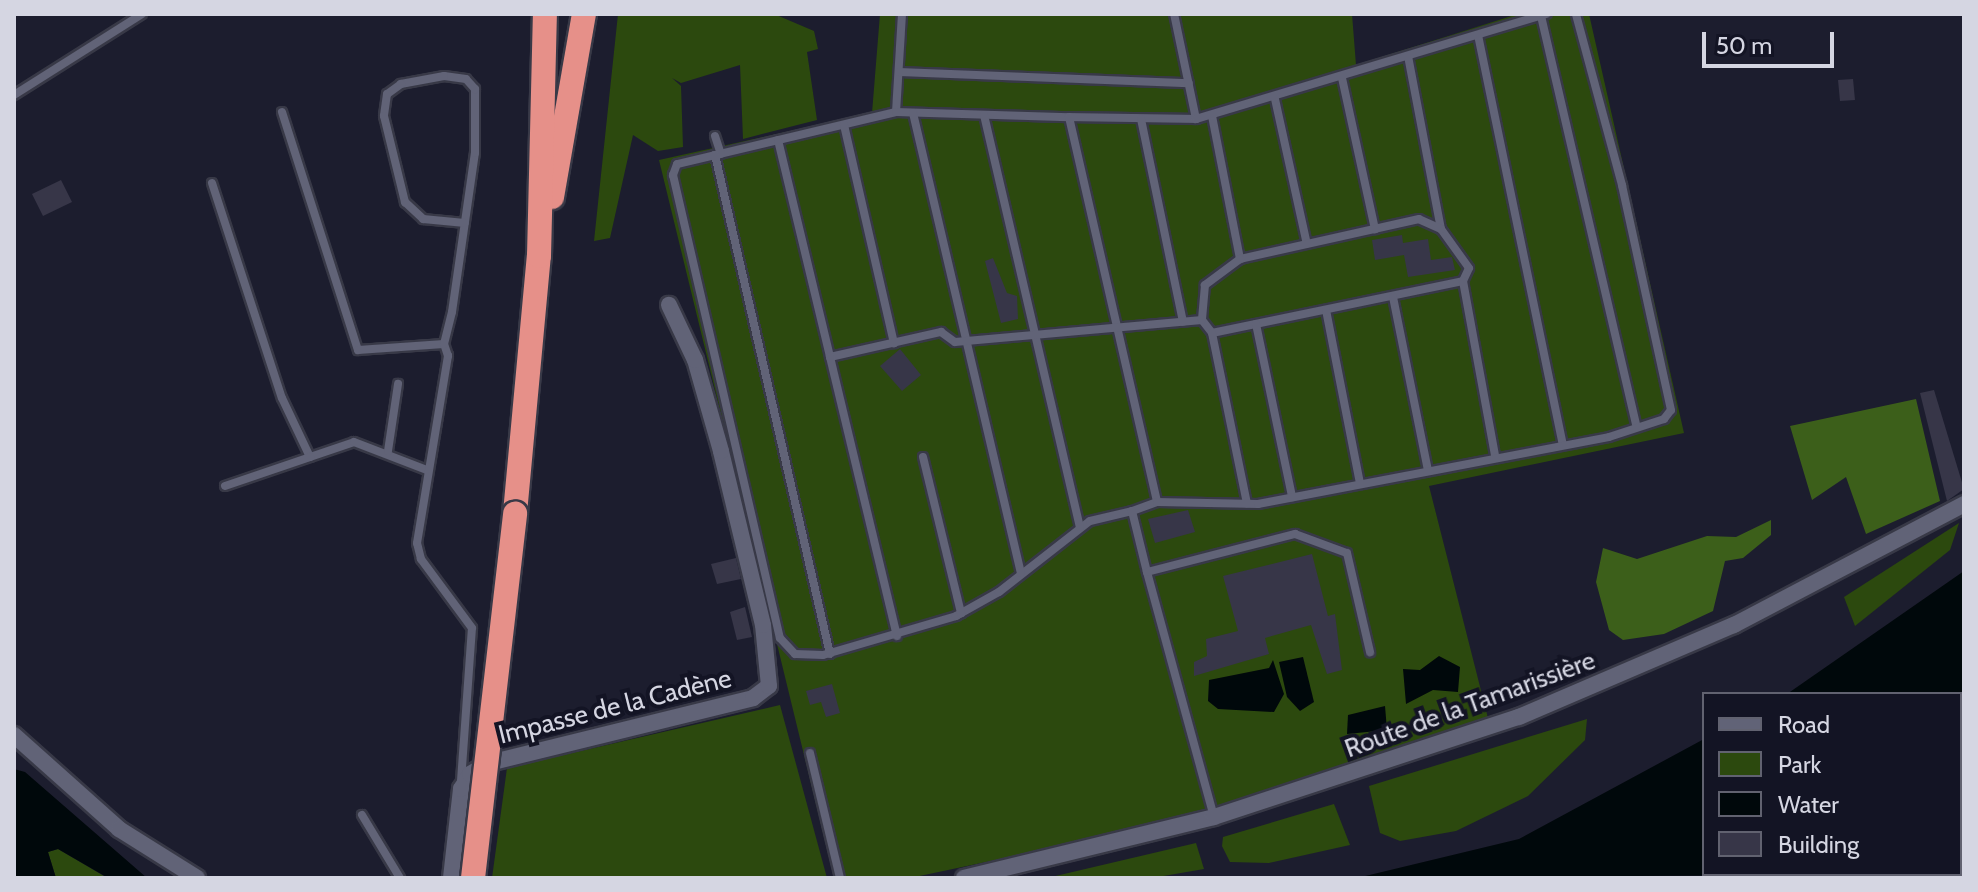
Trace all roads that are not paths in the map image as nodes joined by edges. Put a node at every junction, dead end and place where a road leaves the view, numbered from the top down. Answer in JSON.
{"nodes":[{"id":1,"x":142,"y":14,"type":"edge"},
{"id":2,"x":545,"y":14,"type":"edge"},
{"id":3,"x":581,"y":14,"type":"edge"},
{"id":4,"x":902,"y":14,"type":"edge"},
{"id":5,"x":1174,"y":14,"type":"edge"},
{"id":6,"x":1576,"y":14,"type":"edge"},
{"id":7,"x":1544,"y":15,"type":"edge"},
{"id":8,"x":1478,"y":35,"type":"junction"},
{"id":9,"x":1408,"y":56,"type":"junction"},
{"id":10,"x":899,"y":72,"type":"junction"},
{"id":11,"x":1342,"y":78,"type":"junction"},
{"id":12,"x":1189,"y":83,"type":"junction"},
{"id":13,"x":14,"y":95,"type":"edge"},
{"id":14,"x":1275,"y":99,"type":"junction"},
{"id":15,"x":282,"y":112,"type":"dead end"},
{"id":16,"x":896,"y":112,"type":"junction"},
{"id":17,"x":913,"y":113,"type":"junction"},
{"id":18,"x":984,"y":115,"type":"junction"},
{"id":19,"x":1212,"y":116,"type":"junction"},
{"id":20,"x":1069,"y":117,"type":"junction"},
{"id":21,"x":1141,"y":119,"type":"junction"},
{"id":22,"x":1196,"y":119,"type":"junction"},
{"id":23,"x":844,"y":125,"type":"junction"},
{"id":24,"x":715,"y":136,"type":"dead end"},
{"id":25,"x":778,"y":140,"type":"junction"},
{"id":26,"x":718,"y":154,"type":"junction"},
{"id":27,"x":212,"y":183,"type":"dead end"},
{"id":28,"x":465,"y":223,"type":"junction"},
{"id":29,"x":1375,"y":229,"type":"junction"},
{"id":30,"x":1441,"y":229,"type":"junction"},
{"id":31,"x":1307,"y":244,"type":"junction"},
{"id":32,"x":539,"y":256,"type":"junction"},
{"id":33,"x":1240,"y":259,"type":"junction"},
{"id":34,"x":1463,"y":281,"type":"junction"},
{"id":35,"x":1393,"y":297,"type":"junction"},
{"id":36,"x":669,"y":305,"type":"dead end"},
{"id":37,"x":1326,"y":310,"type":"junction"},
{"id":38,"x":1202,"y":320,"type":"junction"},
{"id":39,"x":1183,"y":322,"type":"junction"},
{"id":40,"x":1256,"y":324,"type":"junction"},
{"id":41,"x":1118,"y":332,"type":"junction"},
{"id":42,"x":1212,"y":333,"type":"junction"},
{"id":43,"x":1035,"y":334,"type":"junction"},
{"id":44,"x":966,"y":339,"type":"junction"},
{"id":45,"x":894,"y":343,"type":"junction"},
{"id":46,"x":444,"y":344,"type":"junction"},
{"id":47,"x":830,"y":357,"type":"junction"},
{"id":48,"x":398,"y":384,"type":"dead end"},
{"id":49,"x":1637,"y":427,"type":"junction"},
{"id":50,"x":1563,"y":444,"type":"junction"},
{"id":51,"x":388,"y":451,"type":"junction"},
{"id":52,"x":1495,"y":456,"type":"junction"},
{"id":53,"x":310,"y":457,"type":"junction"},
{"id":54,"x":923,"y":457,"type":"dead end"},
{"id":55,"x":427,"y":470,"type":"junction"},
{"id":56,"x":1428,"y":471,"type":"junction"},
{"id":57,"x":1360,"y":484,"type":"junction"},
{"id":58,"x":225,"y":486,"type":"dead end"},
{"id":59,"x":1292,"y":497,"type":"junction"},
{"id":60,"x":1157,"y":502,"type":"junction"},
{"id":61,"x":1247,"y":503,"type":"junction"},
{"id":62,"x":1964,"y":504,"type":"edge"},
{"id":63,"x":1132,"y":511,"type":"junction"},
{"id":64,"x":1080,"y":527,"type":"junction"},
{"id":65,"x":1021,"y":572,"type":"junction"},
{"id":66,"x":1147,"y":572,"type":"junction"},
{"id":67,"x":961,"y":613,"type":"junction"},
{"id":68,"x":897,"y":636,"type":"junction"},
{"id":69,"x":1370,"y":652,"type":"dead end"},
{"id":70,"x":830,"y":654,"type":"junction"},
{"id":71,"x":14,"y":735,"type":"edge"},
{"id":72,"x":810,"y":753,"type":"dead end"},
{"id":73,"x":461,"y":789,"type":"junction"},
{"id":74,"x":362,"y":815,"type":"dead end"},
{"id":75,"x":1214,"y":817,"type":"junction"},
{"id":76,"x":197,"y":878,"type":"edge"},
{"id":77,"x":400,"y":878,"type":"edge"},
{"id":78,"x":451,"y":878,"type":"edge"},
{"id":79,"x":473,"y":878,"type":"edge"},
{"id":80,"x":840,"y":878,"type":"edge"},
{"id":81,"x":964,"y":878,"type":"edge"}],
"edges":[{"from":1,"to":13,"type":"lane"},
{"from":2,"to":32,"type":"highway"},
{"from":3,"to":32,"type":"highway"},
{"from":4,"to":10,"type":"lane"},
{"from":5,"to":12,"type":"lane"},
{"from":6,"to":49,"type":"lane"},
{"from":7,"to":8,"type":"lane"},
{"from":7,"to":49,"type":"lane"},
{"from":8,"to":9,"type":"lane"},
{"from":8,"to":50,"type":"lane"},
{"from":9,"to":11,"type":"lane"},
{"from":9,"to":30,"type":"lane"},
{"from":10,"to":12,"type":"lane"},
{"from":10,"to":16,"type":"lane"},
{"from":11,"to":14,"type":"lane"},
{"from":11,"to":29,"type":"lane"},
{"from":12,"to":22,"type":"lane"},
{"from":14,"to":19,"type":"lane"},
{"from":14,"to":31,"type":"lane"},
{"from":15,"to":46,"type":"lane"},
{"from":16,"to":17,"type":"lane"},
{"from":16,"to":23,"type":"lane"},
{"from":17,"to":18,"type":"lane"},
{"from":17,"to":44,"type":"lane"},
{"from":18,"to":20,"type":"lane"},
{"from":18,"to":43,"type":"lane"},
{"from":19,"to":22,"type":"lane"},
{"from":19,"to":33,"type":"lane"},
{"from":20,"to":21,"type":"lane"},
{"from":20,"to":41,"type":"lane"},
{"from":21,"to":22,"type":"lane"},
{"from":21,"to":39,"type":"lane"},
{"from":23,"to":25,"type":"lane"},
{"from":23,"to":45,"type":"lane"},
{"from":24,"to":26,"type":"lane"},
{"from":25,"to":26,"type":"lane"},
{"from":25,"to":47,"type":"lane"},
{"from":26,"to":70,"type":"lane"},
{"from":26,"to":70,"type":"lane"},
{"from":27,"to":53,"type":"lane"},
{"from":28,"to":28,"type":"lane"},
{"from":28,"to":46,"type":"lane"},
{"from":29,"to":30,"type":"lane"},
{"from":29,"to":31,"type":"lane"},
{"from":30,"to":34,"type":"lane"},
{"from":31,"to":33,"type":"lane"},
{"from":32,"to":79,"type":"highway","bridge":true},
{"from":33,"to":38,"type":"lane"},
{"from":34,"to":35,"type":"lane"},
{"from":34,"to":52,"type":"lane"},
{"from":35,"to":37,"type":"lane"},
{"from":35,"to":56,"type":"lane"},
{"from":36,"to":73,"type":"street","name":"Impasse de la Cadène"},
{"from":37,"to":40,"type":"lane"},
{"from":37,"to":57,"type":"lane"},
{"from":38,"to":39,"type":"lane"},
{"from":38,"to":42,"type":"lane"},
{"from":39,"to":41,"type":"lane"},
{"from":40,"to":42,"type":"lane"},
{"from":40,"to":59,"type":"lane"},
{"from":41,"to":43,"type":"lane"},
{"from":41,"to":60,"type":"lane"},
{"from":42,"to":61,"type":"lane"},
{"from":43,"to":44,"type":"lane"},
{"from":43,"to":64,"type":"lane"},
{"from":44,"to":45,"type":"lane"},
{"from":44,"to":65,"type":"lane"},
{"from":45,"to":47,"type":"lane"},
{"from":46,"to":55,"type":"lane"},
{"from":47,"to":68,"type":"lane"},
{"from":48,"to":51,"type":"lane"},
{"from":49,"to":50,"type":"lane"},
{"from":50,"to":52,"type":"lane"},
{"from":51,"to":53,"type":"lane"},
{"from":51,"to":55,"type":"lane"},
{"from":52,"to":56,"type":"lane"},
{"from":53,"to":58,"type":"lane"},
{"from":54,"to":67,"type":"lane"},
{"from":55,"to":73,"type":"lane"},
{"from":56,"to":57,"type":"lane"},
{"from":57,"to":59,"type":"lane"},
{"from":59,"to":61,"type":"lane"},
{"from":60,"to":61,"type":"lane"},
{"from":60,"to":63,"type":"lane"},
{"from":62,"to":75,"type":"street","name":"Route de la Tamarissière"},
{"from":63,"to":64,"type":"lane"},
{"from":63,"to":66,"type":"lane"},
{"from":64,"to":65,"type":"lane"},
{"from":65,"to":67,"type":"lane"},
{"from":66,"to":69,"type":"lane"},
{"from":66,"to":75,"type":"lane"},
{"from":67,"to":68,"type":"lane"},
{"from":68,"to":70,"type":"lane"},
{"from":71,"to":76,"type":"street"},
{"from":72,"to":80,"type":"lane"},
{"from":73,"to":78,"type":"street"},
{"from":74,"to":77,"type":"lane"},
{"from":75,"to":81,"type":"street","name":"Route de la Tamarissière"}]}
